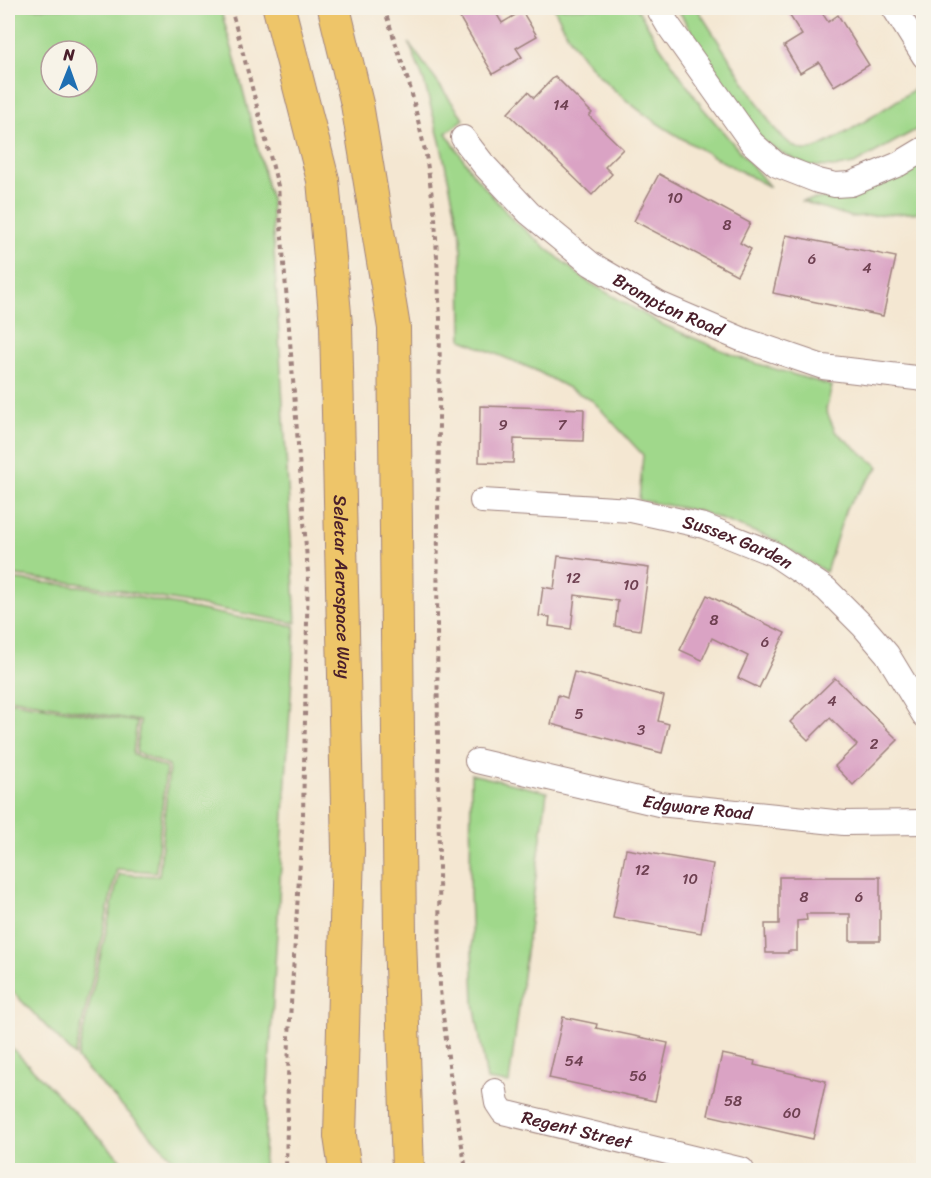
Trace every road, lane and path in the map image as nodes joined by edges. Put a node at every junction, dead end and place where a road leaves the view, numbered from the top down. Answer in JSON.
{"nodes":[{"id":1,"x":231,"y":8,"type":"edge"},
{"id":2,"x":279,"y":8,"type":"edge"},
{"id":3,"x":334,"y":8,"type":"edge"},
{"id":4,"x":384,"y":8,"type":"edge"},
{"id":5,"x":658,"y":8,"type":"edge"},
{"id":6,"x":894,"y":8,"type":"edge"},
{"id":7,"x":924,"y":57,"type":"edge"},
{"id":8,"x":464,"y":138,"type":"dead end"},
{"id":9,"x":924,"y":149,"type":"edge"},
{"id":10,"x":924,"y":379,"type":"edge"},
{"id":11,"x":482,"y":501,"type":"dead end"},
{"id":12,"x":924,"y":715,"type":"edge"},
{"id":13,"x":477,"y":761,"type":"dead end"},
{"id":14,"x":924,"y":822,"type":"edge"},
{"id":15,"x":495,"y":1091,"type":"dead end"},
{"id":16,"x":340,"y":1136,"type":"junction"},
{"id":17,"x":286,"y":1170,"type":"edge"},
{"id":18,"x":333,"y":1170,"type":"edge"},
{"id":19,"x":345,"y":1170,"type":"edge"},
{"id":20,"x":408,"y":1170,"type":"edge"},
{"id":21,"x":466,"y":1170,"type":"edge"},
{"id":22,"x":742,"y":1170,"type":"edge"}],
"edges":[{"from":1,"to":17,"type":"path"},
{"from":2,"to":16,"type":"main road","name":"Seletar Aerospace Way"},
{"from":3,"to":20,"type":"main road"},
{"from":4,"to":21,"type":"path"},
{"from":5,"to":9,"type":"street"},
{"from":6,"to":7,"type":"street"},
{"from":8,"to":10,"type":"street","name":"Brompton Road"},
{"from":11,"to":12,"type":"street","name":"Sussex Garden"},
{"from":13,"to":14,"type":"street","name":"Edgware Road"},
{"from":15,"to":22,"type":"street","name":"Regent Street"},
{"from":16,"to":18,"type":"main road"},
{"from":16,"to":19,"type":"main road","name":"Seletar Aerospace Way"}]}
